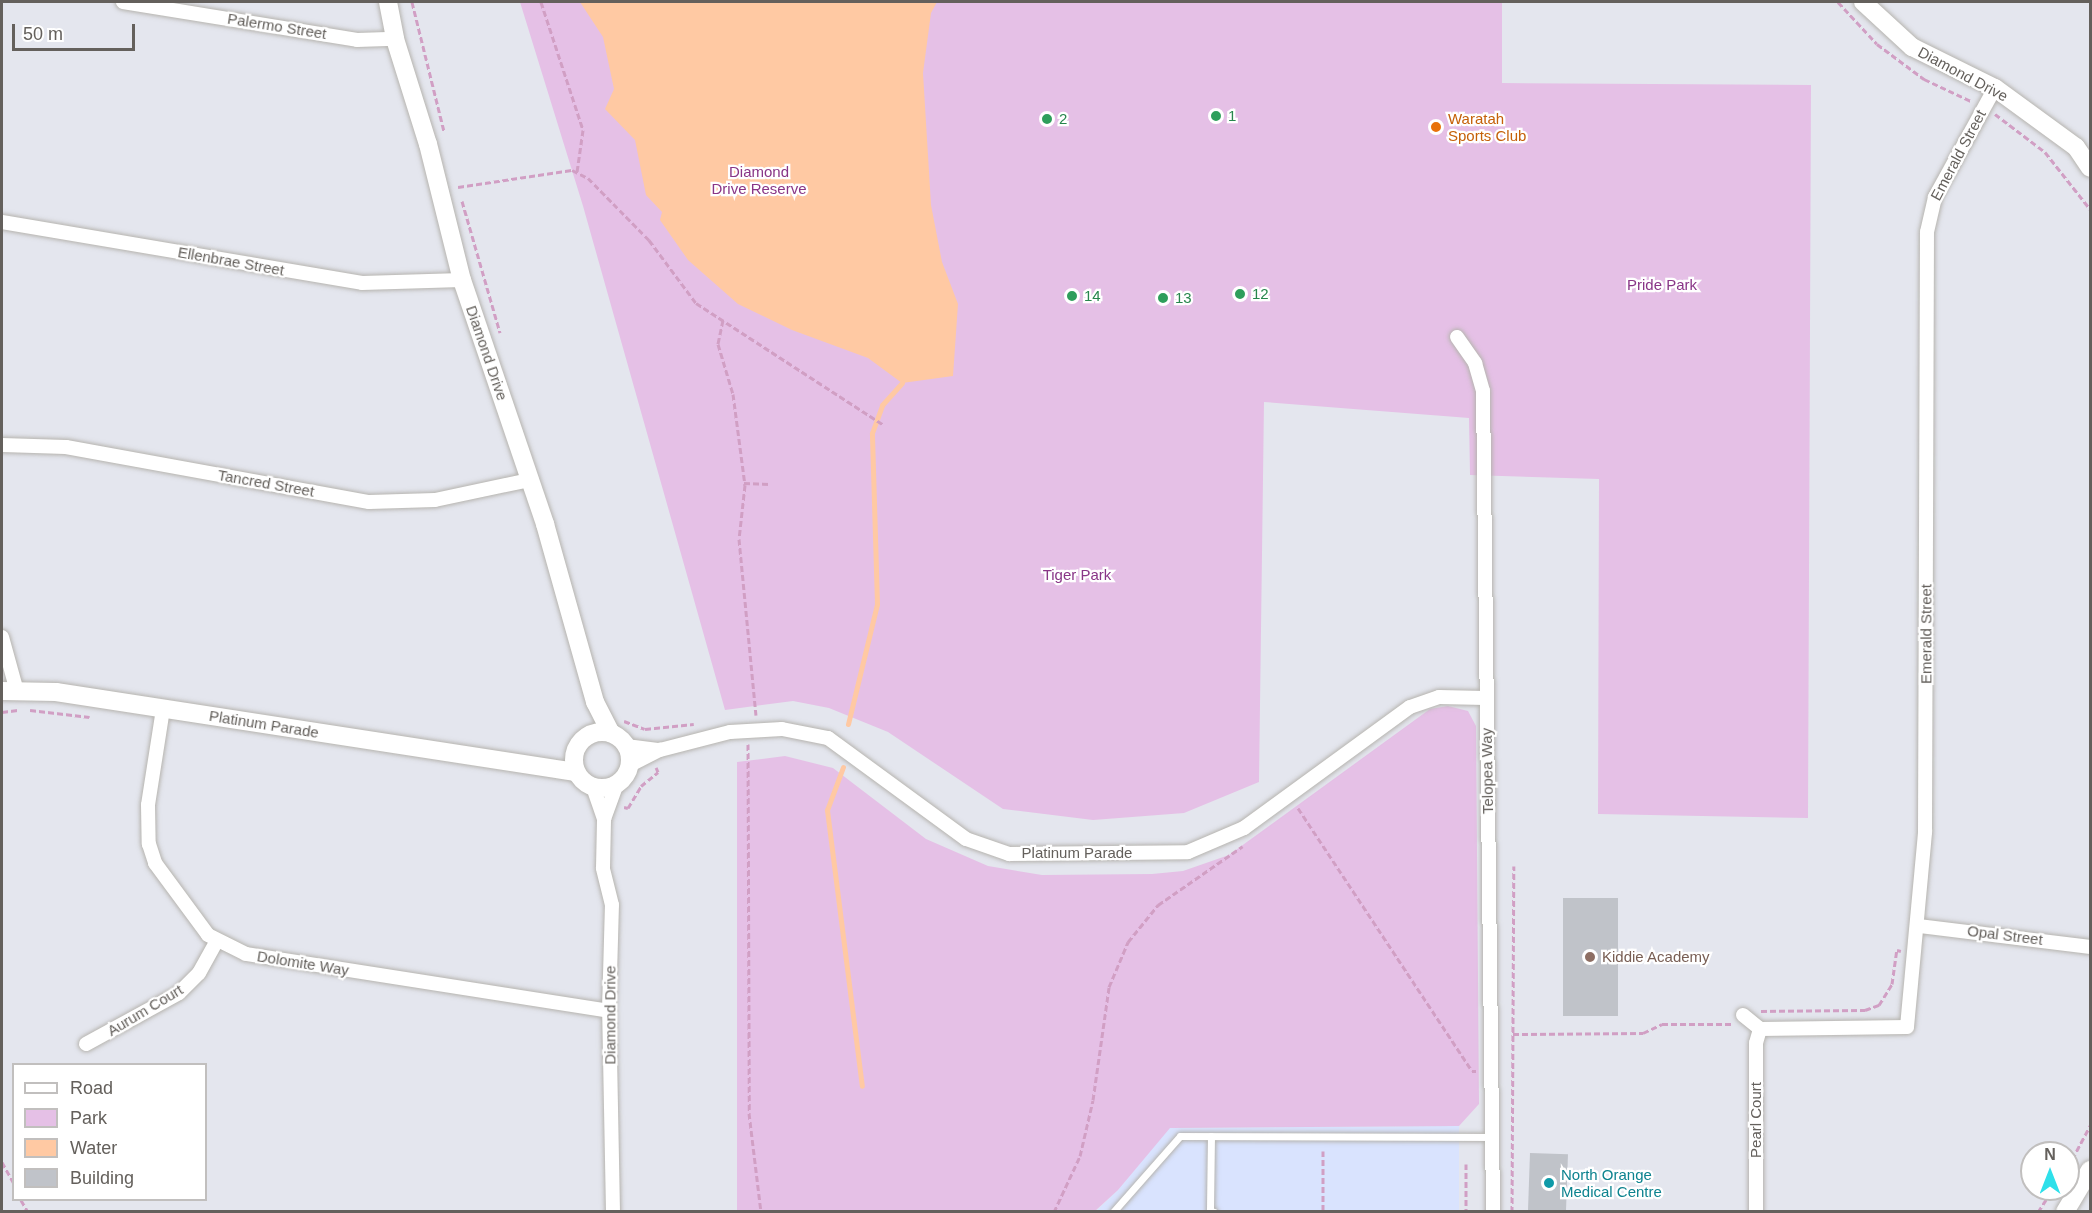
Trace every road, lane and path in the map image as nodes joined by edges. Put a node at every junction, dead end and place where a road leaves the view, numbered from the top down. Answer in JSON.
{"nodes":[{"id":1,"x":123,"y":2,"type":"edge"},
{"id":2,"x":388,"y":2,"type":"edge"},
{"id":3,"x":542,"y":2,"type":"edge"},
{"id":4,"x":1838,"y":2,"type":"edge"},
{"id":5,"x":1863,"y":2,"type":"edge"},
{"id":6,"x":395,"y":39,"type":"junction"},
{"id":7,"x":1995,"y":88,"type":"junction"},
{"id":8,"x":1983,"y":106,"type":"junction"},
{"id":9,"x":2091,"y":168,"type":"edge"},
{"id":10,"x":577,"y":172,"type":"junction"},
{"id":11,"x":458,"y":187,"type":"dead end"},
{"id":12,"x":2091,"y":209,"type":"edge"},
{"id":13,"x":2,"y":222,"type":"edge"},
{"id":14,"x":462,"y":280,"type":"junction"},
{"id":15,"x":723,"y":320,"type":"junction"},
{"id":16,"x":1457,"y":338,"type":"dead end"},
{"id":17,"x":884,"y":425,"type":"dead end"},
{"id":18,"x":2,"y":445,"type":"edge"},
{"id":19,"x":529,"y":480,"type":"junction"},
{"id":20,"x":744,"y":483,"type":"junction"},
{"id":21,"x":770,"y":484,"type":"dead end"},
{"id":22,"x":2,"y":637,"type":"edge"},
{"id":23,"x":9,"y":689,"type":"edge"},
{"id":24,"x":1485,"y":698,"type":"junction"},
{"id":25,"x":596,"y":702,"type":"junction"},
{"id":26,"x":163,"y":709,"type":"junction"},
{"id":27,"x":2,"y":712,"type":"edge"},
{"id":28,"x":618,"y":714,"type":"dead end"},
{"id":29,"x":756,"y":715,"type":"junction"},
{"id":30,"x":748,"y":716,"type":"dead end"},
{"id":31,"x":767,"y":716,"type":"dead end"},
{"id":32,"x":90,"y":717,"type":"dead end"},
{"id":33,"x":697,"y":724,"type":"dead end"},
{"id":34,"x":611,"y":733,"type":"junction"},
{"id":35,"x":748,"y":741,"type":"dead end"},
{"id":36,"x":578,"y":746,"type":"junction"},
{"id":37,"x":626,"y":746,"type":"junction"},
{"id":38,"x":660,"y":750,"type":"junction"},
{"id":39,"x":630,"y":765,"type":"junction"},
{"id":40,"x":527,"y":766,"type":"junction"},
{"id":41,"x":576,"y":772,"type":"junction"},
{"id":42,"x":617,"y":784,"type":"junction"},
{"id":43,"x":593,"y":787,"type":"junction"},
{"id":44,"x":1289,"y":814,"type":"dead end"},
{"id":45,"x":604,"y":819,"type":"junction"},
{"id":46,"x":1252,"y":840,"type":"dead end"},
{"id":47,"x":1514,"y":866,"type":"dead end"},
{"id":48,"x":1919,"y":926,"type":"junction"},
{"id":49,"x":218,"y":941,"type":"junction"},
{"id":50,"x":2091,"y":947,"type":"edge"},
{"id":51,"x":1902,"y":951,"type":"dead end"},
{"id":52,"x":609,"y":1011,"type":"junction"},
{"id":53,"x":1746,"y":1017,"type":"junction"},
{"id":54,"x":1760,"y":1029,"type":"junction"},
{"id":55,"x":1513,"y":1034,"type":"junction"},
{"id":56,"x":86,"y":1044,"type":"dead end"},
{"id":57,"x":1493,"y":1071,"type":"junction"},
{"id":58,"x":2091,"y":1126,"type":"edge"},
{"id":59,"x":1211,"y":1136,"type":"junction"},
{"id":60,"x":1494,"y":1137,"type":"junction"},
{"id":61,"x":2080,"y":1146,"type":"edge"},
{"id":62,"x":1323,"y":1151,"type":"dead end"},
{"id":63,"x":2,"y":1162,"type":"edge"},
{"id":64,"x":1466,"y":1164,"type":"dead end"},
{"id":65,"x":2091,"y":1170,"type":"edge"},
{"id":66,"x":12,"y":1180,"type":"edge"},
{"id":67,"x":613,"y":1212,"type":"edge"},
{"id":68,"x":761,"y":1212,"type":"edge"},
{"id":69,"x":1054,"y":1212,"type":"edge"},
{"id":70,"x":1113,"y":1212,"type":"edge"},
{"id":71,"x":1214,"y":1212,"type":"edge"},
{"id":72,"x":1323,"y":1212,"type":"edge"},
{"id":73,"x":1466,"y":1212,"type":"edge"},
{"id":74,"x":1493,"y":1212,"type":"edge"},
{"id":75,"x":1512,"y":1212,"type":"edge"},
{"id":76,"x":1756,"y":1212,"type":"edge"},
{"id":77,"x":2065,"y":1212,"type":"edge"}],
"edges":[{"from":1,"to":6,"type":"street","name":"Palermo Street"},
{"from":2,"to":6,"type":"street","name":"Diamond Drive"},
{"from":3,"to":10,"type":"path"},
{"from":4,"to":8,"type":"path"},
{"from":5,"to":7,"type":"street","name":"Diamond Drive"},
{"from":6,"to":14,"type":"street","name":"Diamond Drive"},
{"from":7,"to":8,"type":"street","name":"Emerald Street"},
{"from":7,"to":9,"type":"street","name":"Diamond Drive"},
{"from":8,"to":12,"type":"path"},
{"from":8,"to":48,"type":"street","name":"Emerald Street"},
{"from":10,"to":11,"type":"path"},
{"from":10,"to":15,"type":"path"},
{"from":13,"to":14,"type":"street","name":"Ellenbrae Street"},
{"from":14,"to":19,"type":"street","name":"Diamond Drive"},
{"from":15,"to":17,"type":"path"},
{"from":15,"to":20,"type":"path"},
{"from":16,"to":24,"type":"street","name":"Telopea Way"},
{"from":18,"to":19,"type":"street","name":"Tancred Street"},
{"from":19,"to":25,"type":"street","name":"Diamond Drive"},
{"from":20,"to":21,"type":"path"},
{"from":20,"to":29,"type":"path"},
{"from":22,"to":23,"type":"street"},
{"from":23,"to":26,"type":"street","name":"Platinum Parade"},
{"from":24,"to":38,"type":"street","name":"Platinum Parade"},
{"from":24,"to":57,"type":"street","name":"Telopea Way"},
{"from":25,"to":34,"type":"street","name":"Diamond Drive"},
{"from":25,"to":36,"type":"street"},
{"from":26,"to":40,"type":"street","name":"Platinum Parade"},
{"from":26,"to":49,"type":"street","name":"Dolomite Way"},
{"from":27,"to":32,"type":"path"},
{"from":28,"to":33,"type":"path"},
{"from":29,"to":30,"type":"path"},
{"from":29,"to":31,"type":"path"},
{"from":34,"to":36,"type":"street"},
{"from":34,"to":37,"type":"street"},
{"from":35,"to":68,"type":"path"},
{"from":36,"to":40,"type":"street","name":"Platinum Parade"},
{"from":36,"to":41,"type":"street"},
{"from":37,"to":38,"type":"street","name":"Platinum Parade"},
{"from":37,"to":39,"type":"street"},
{"from":38,"to":39,"type":"street","name":"Platinum Parade"},
{"from":39,"to":42,"type":"street"},
{"from":40,"to":41,"type":"street","name":"Platinum Parade"},
{"from":41,"to":43,"type":"street"},
{"from":42,"to":43,"type":"street"},
{"from":42,"to":45,"type":"street","name":"Diamond Drive"},
{"from":43,"to":45,"type":"street","name":"Diamond Drive"},
{"from":44,"to":57,"type":"path"},
{"from":45,"to":52,"type":"street","name":"Diamond Drive"},
{"from":46,"to":69,"type":"path"},
{"from":47,"to":55,"type":"path"},
{"from":48,"to":50,"type":"street","name":"Opal Street"},
{"from":48,"to":54,"type":"street","name":"Emerald Street"},
{"from":49,"to":52,"type":"street","name":"Dolomite Way"},
{"from":49,"to":56,"type":"street","name":"Aurum Court"},
{"from":51,"to":53,"type":"path"},
{"from":52,"to":67,"type":"street","name":"Diamond Drive"},
{"from":53,"to":54,"type":"street"},
{"from":53,"to":55,"type":"path"},
{"from":54,"to":76,"type":"street","name":"Pearl Court"},
{"from":55,"to":75,"type":"path"},
{"from":57,"to":60,"type":"street","name":"Telopea Way"},
{"from":58,"to":61,"type":"path"},
{"from":59,"to":60,"type":"lane"},
{"from":59,"to":70,"type":"lane"},
{"from":59,"to":71,"type":"lane"},
{"from":60,"to":74,"type":"street","name":"Telopea Way"},
{"from":62,"to":72,"type":"path"},
{"from":63,"to":66,"type":"path"},
{"from":64,"to":73,"type":"path"},
{"from":65,"to":77,"type":"street"}]}
